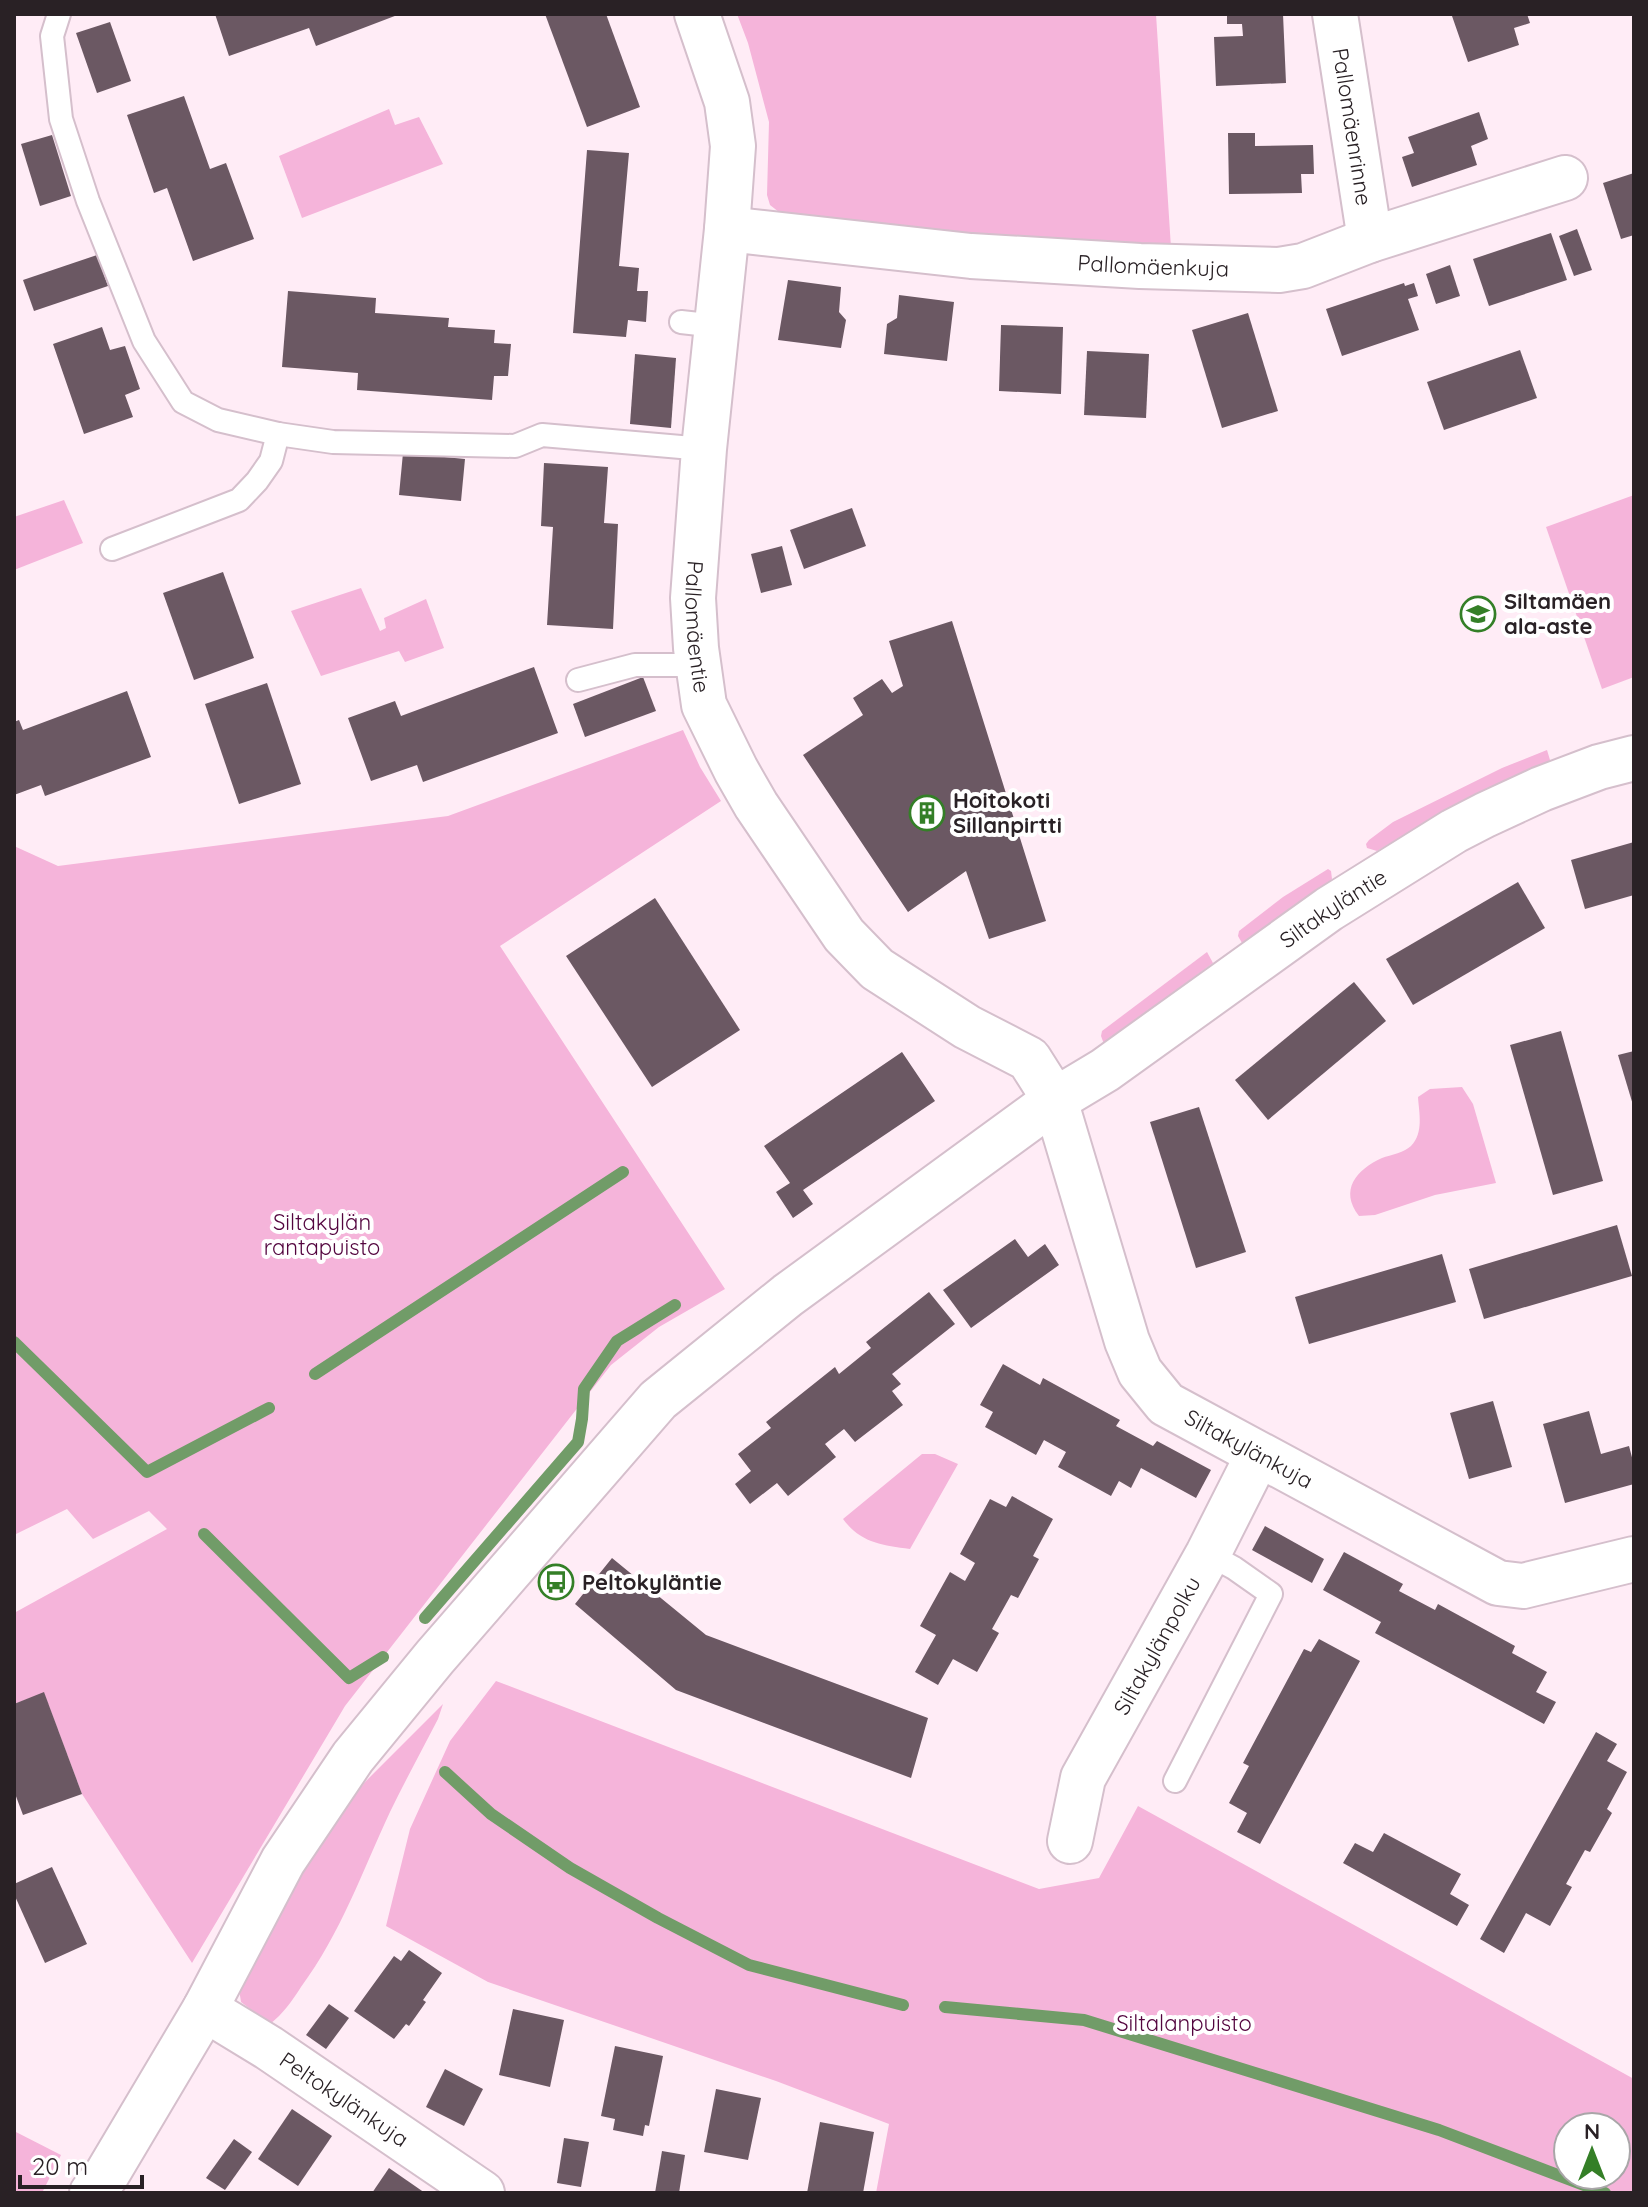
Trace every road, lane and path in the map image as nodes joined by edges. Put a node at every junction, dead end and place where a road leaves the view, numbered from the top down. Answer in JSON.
{"nodes":[{"id":1,"x":59,"y":14,"type":"edge"},
{"id":2,"x":697,"y":14,"type":"edge"},
{"id":3,"x":1335,"y":14,"type":"edge"},
{"id":4,"x":1565,"y":178,"type":"dead end"},
{"id":5,"x":727,"y":229,"type":"junction"},
{"id":6,"x":1370,"y":240,"type":"junction"},
{"id":7,"x":278,"y":434,"type":"junction"},
{"id":8,"x":704,"y":449,"type":"junction"},
{"id":9,"x":112,"y":549,"type":"dead end"},
{"id":10,"x":698,"y":665,"type":"junction"},
{"id":11,"x":578,"y":680,"type":"dead end"},
{"id":12,"x":1634,"y":758,"type":"edge"},
{"id":13,"x":1055,"y":1100,"type":"junction"},
{"id":14,"x":1258,"y":1455,"type":"junction"},
{"id":15,"x":1208,"y":1554,"type":"junction"},
{"id":16,"x":1634,"y":1559,"type":"edge"},
{"id":17,"x":1175,"y":1781,"type":"dead end"},
{"id":18,"x":1070,"y":1841,"type":"dead end"},
{"id":19,"x":205,"y":2009,"type":"junction"},
{"id":20,"x":92,"y":2193,"type":"edge"},
{"id":21,"x":482,"y":2193,"type":"edge"}],
"edges":[{"from":1,"to":7,"type":"lane"},
{"from":2,"to":5,"type":"street","name":"Pallomäentie"},
{"from":3,"to":6,"type":"street","name":"Pallomäenrinne"},
{"from":4,"to":6,"type":"street","name":"Pallomäenkuja"},
{"from":5,"to":6,"type":"street","name":"Pallomäenkuja"},
{"from":5,"to":8,"type":"street","name":"Pallomäentie"},
{"from":7,"to":8,"type":"lane"},
{"from":7,"to":9,"type":"lane"},
{"from":8,"to":10,"type":"street","name":"Pallomäentie"},
{"from":10,"to":11,"type":"lane"},
{"from":10,"to":13,"type":"street","name":"Pallomäentie"},
{"from":12,"to":13,"type":"street","name":"Siltakyläntie"},
{"from":13,"to":14,"type":"street","name":"Siltakylänkuja"},
{"from":13,"to":19,"type":"street"},
{"from":14,"to":15,"type":"street","name":"Siltakylänpolku"},
{"from":14,"to":16,"type":"street","name":"Siltakylänkuja"},
{"from":15,"to":17,"type":"lane"},
{"from":15,"to":18,"type":"street","name":"Siltakylänpolku"},
{"from":19,"to":20,"type":"street"},
{"from":19,"to":21,"type":"street","name":"Peltokylänkuja"}]}
